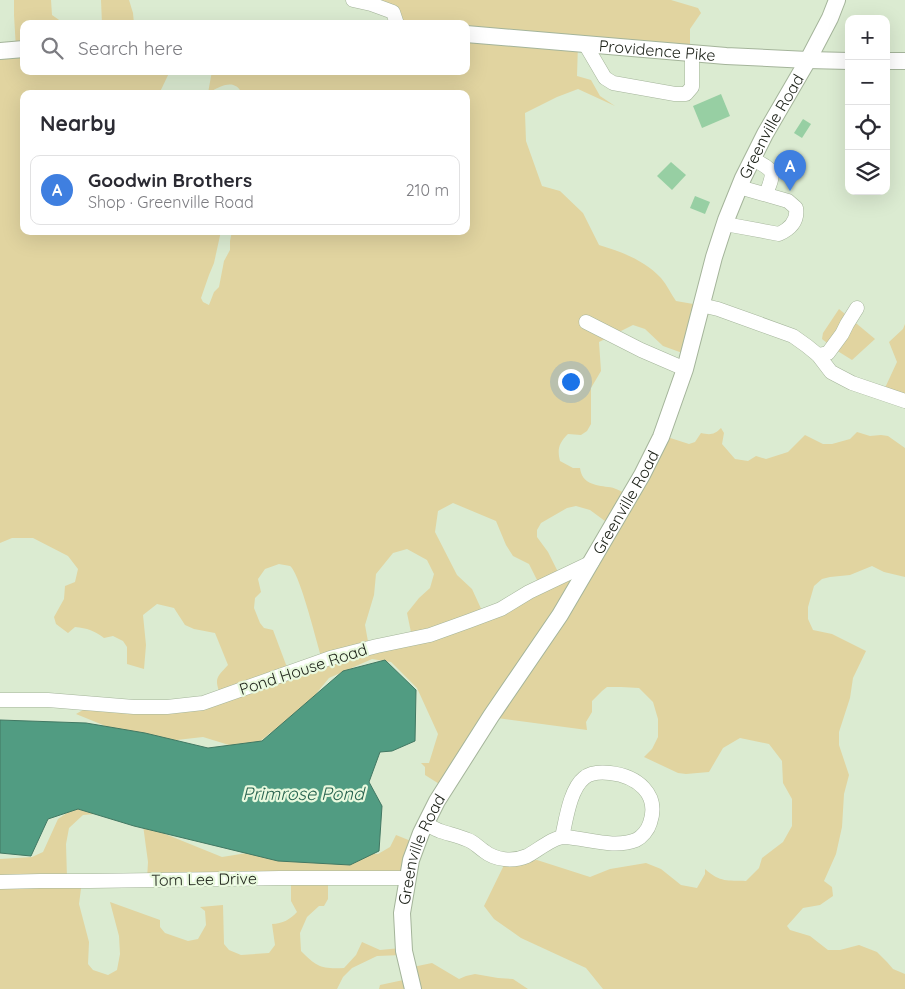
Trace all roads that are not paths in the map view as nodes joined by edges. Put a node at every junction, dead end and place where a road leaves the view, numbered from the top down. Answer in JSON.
{"nodes":[{"id":1,"x":353,"y":0,"type":"edge"},
{"id":2,"x":837,"y":0,"type":"edge"},
{"id":3,"x":396,"y":20,"type":"edge"},
{"id":4,"x":470,"y":34,"type":"edge"},
{"id":5,"x":585,"y":44,"type":"junction"},
{"id":6,"x":20,"y":49,"type":"edge"},
{"id":7,"x":0,"y":51,"type":"edge"},
{"id":8,"x":692,"y":53,"type":"junction"},
{"id":9,"x":808,"y":60,"type":"junction"},
{"id":10,"x":845,"y":61,"type":"edge"},
{"id":11,"x":890,"y":61,"type":"edge"},
{"id":12,"x":905,"y":61,"type":"edge"},
{"id":13,"x":752,"y":159,"type":"junction"},
{"id":14,"x":739,"y":187,"type":"junction"},
{"id":15,"x":766,"y":194,"type":"junction"},
{"id":16,"x":725,"y":224,"type":"junction"},
{"id":17,"x":701,"y":305,"type":"junction"},
{"id":18,"x":857,"y":308,"type":"dead end"},
{"id":19,"x":586,"y":322,"type":"dead end"},
{"id":20,"x":818,"y":355,"type":"junction"},
{"id":21,"x":685,"y":369,"type":"junction"},
{"id":22,"x":905,"y":401,"type":"edge"},
{"id":23,"x":592,"y":562,"type":"junction"},
{"id":24,"x":0,"y":700,"type":"edge"},
{"id":25,"x":426,"y":824,"type":"junction"},
{"id":26,"x":562,"y":837,"type":"junction"},
{"id":27,"x":407,"y":878,"type":"junction"},
{"id":28,"x":0,"y":882,"type":"edge"},
{"id":29,"x":414,"y":989,"type":"edge"}],
"edges":[{"from":1,"to":3,"type":"street"},
{"from":2,"to":9,"type":"main road","name":"Greenville Road"},
{"from":4,"to":5,"type":"main road","name":"Providence Pike"},
{"from":5,"to":8,"type":"main road","name":"Providence Pike"},
{"from":5,"to":8,"type":"street"},
{"from":6,"to":7,"type":"main road"},
{"from":8,"to":9,"type":"main road","name":"Providence Pike"},
{"from":9,"to":10,"type":"main road","name":"Providence Pike"},
{"from":9,"to":13,"type":"main road","name":"Greenville Road"},
{"from":11,"to":12,"type":"main road"},
{"from":13,"to":14,"type":"main road","name":"Greenville Road"},
{"from":13,"to":15,"type":"street"},
{"from":14,"to":15,"type":"street"},
{"from":14,"to":16,"type":"main road","name":"Greenville Road"},
{"from":15,"to":16,"type":"street"},
{"from":16,"to":17,"type":"main road","name":"Greenville Road"},
{"from":17,"to":20,"type":"street"},
{"from":17,"to":21,"type":"main road","name":"Greenville Road"},
{"from":18,"to":20,"type":"street"},
{"from":19,"to":21,"type":"street"},
{"from":20,"to":22,"type":"street"},
{"from":21,"to":23,"type":"main road","name":"Greenville Road"},
{"from":23,"to":24,"type":"street","name":"Pond House Road"},
{"from":23,"to":25,"type":"main road","name":"Greenville Road"},
{"from":25,"to":26,"type":"street"},
{"from":25,"to":27,"type":"main road","name":"Greenville Road"},
{"from":26,"to":26,"type":"street"},
{"from":27,"to":28,"type":"street","name":"Tom Lee Drive"},
{"from":27,"to":29,"type":"main road","name":"Greenville Road"}]}
